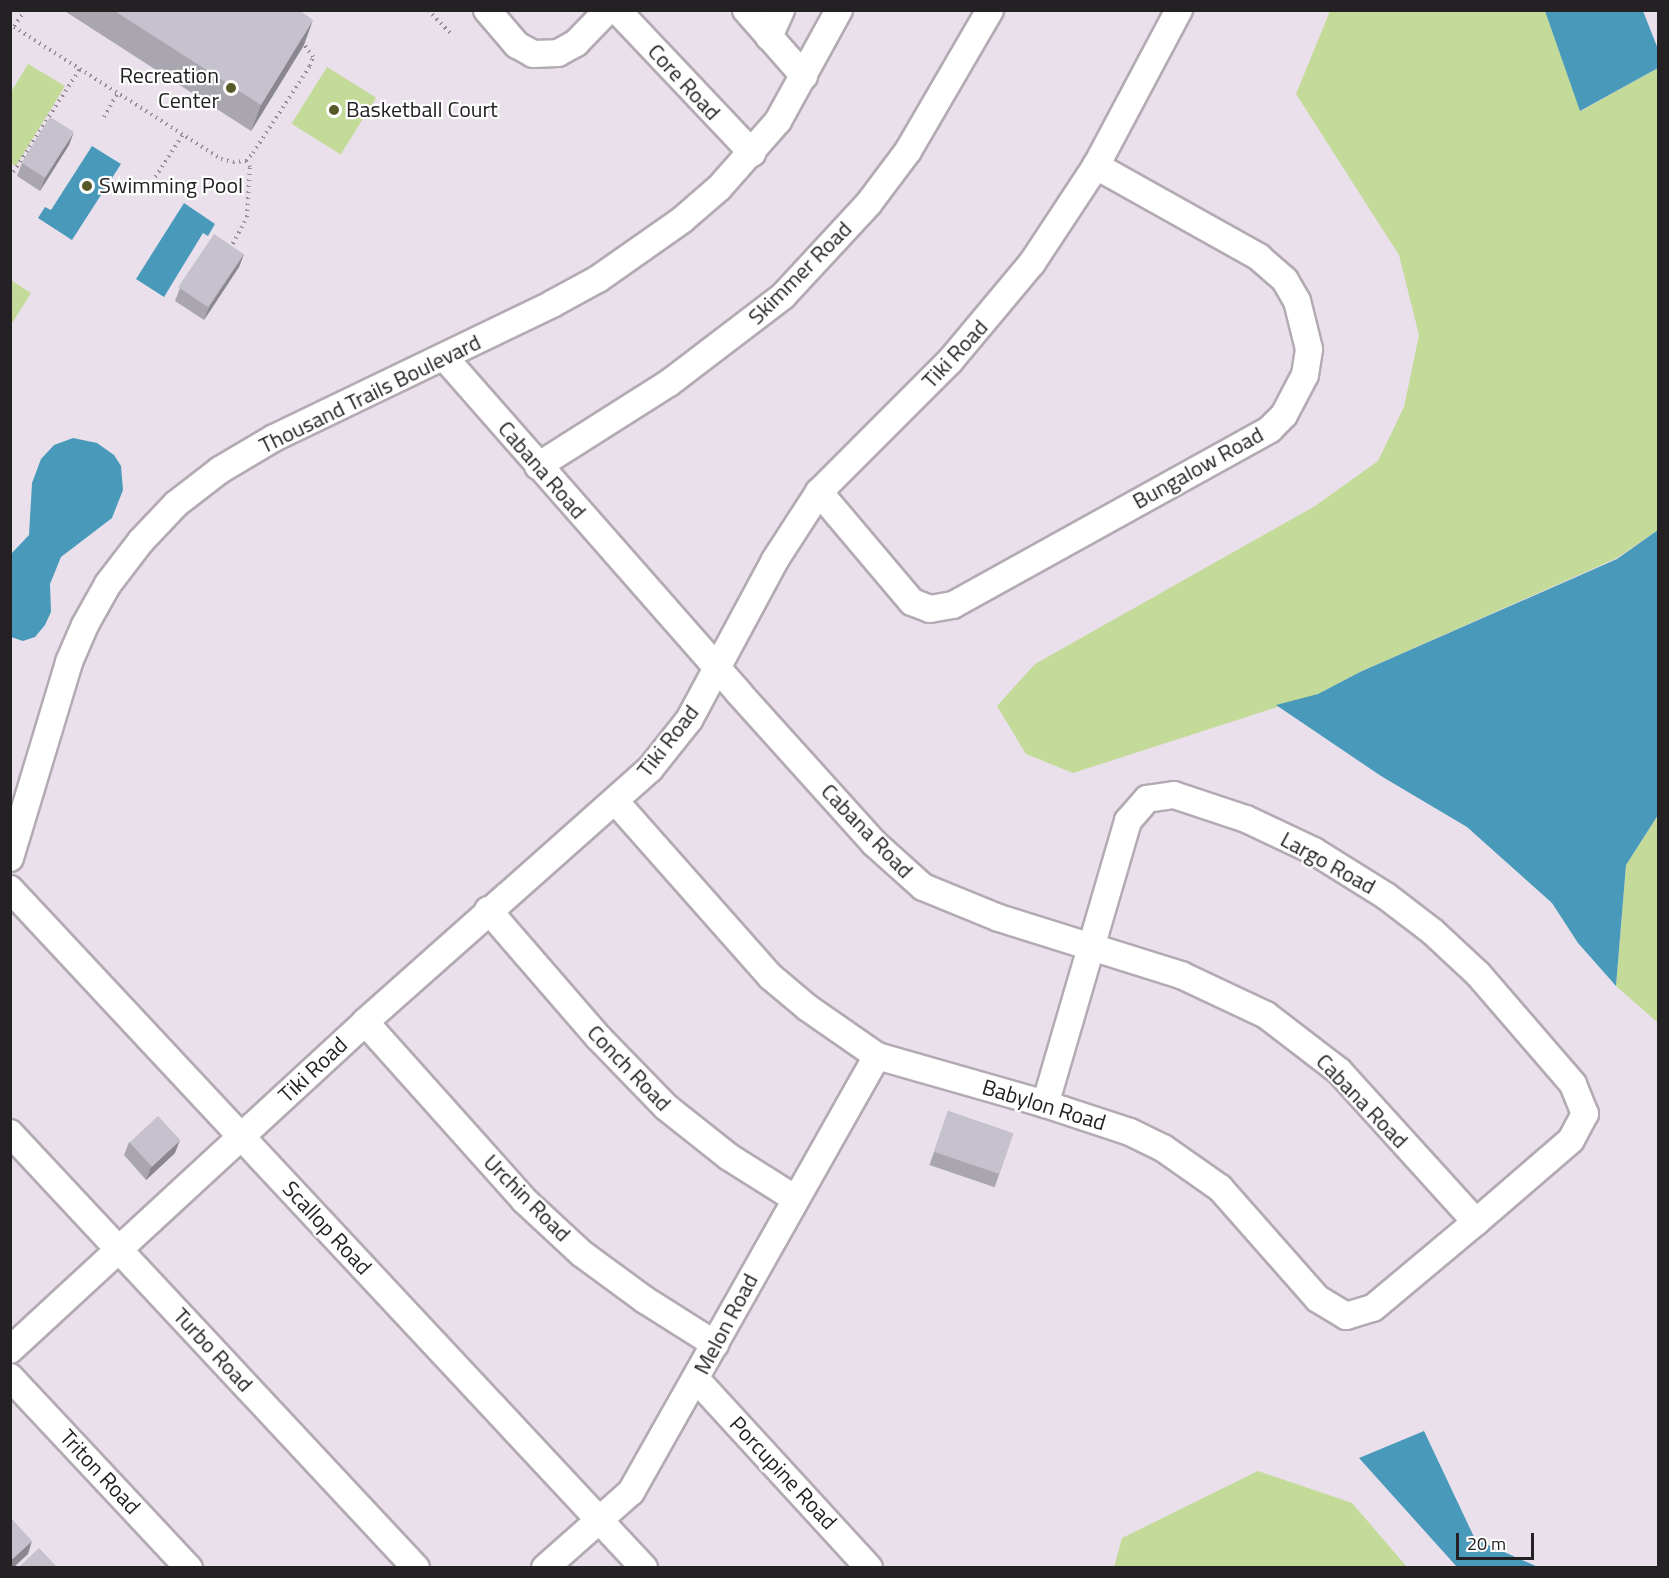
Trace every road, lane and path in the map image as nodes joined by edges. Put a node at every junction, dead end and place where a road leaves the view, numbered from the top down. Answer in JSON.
{"nodes":[{"id":1,"x":25,"y":10,"type":"edge"},
{"id":2,"x":428,"y":10,"type":"edge"},
{"id":3,"x":487,"y":10,"type":"edge"},
{"id":4,"x":608,"y":10,"type":"edge"},
{"id":5,"x":617,"y":10,"type":"edge"},
{"id":6,"x":746,"y":10,"type":"edge"},
{"id":7,"x":781,"y":10,"type":"edge"},
{"id":8,"x":839,"y":10,"type":"edge"},
{"id":9,"x":990,"y":10,"type":"edge"},
{"id":10,"x":1179,"y":10,"type":"edge"},
{"id":11,"x":293,"y":32,"type":"edge"},
{"id":12,"x":452,"y":35,"type":"dead end"},
{"id":13,"x":769,"y":37,"type":"junction"},
{"id":14,"x":80,"y":69,"type":"junction"},
{"id":15,"x":804,"y":76,"type":"junction"},
{"id":16,"x":118,"y":93,"type":"junction"},
{"id":17,"x":104,"y":117,"type":"dead end"},
{"id":18,"x":183,"y":134,"type":"junction"},
{"id":19,"x":752,"y":153,"type":"junction"},
{"id":20,"x":246,"y":161,"type":"junction"},
{"id":21,"x":1096,"y":166,"type":"junction"},
{"id":22,"x":10,"y":177,"type":"edge"},
{"id":23,"x":152,"y":182,"type":"dead end"},
{"id":24,"x":225,"y":257,"type":"edge"},
{"id":25,"x":445,"y":358,"type":"junction"},
{"id":26,"x":538,"y":466,"type":"junction"},
{"id":27,"x":819,"y":492,"type":"junction"},
{"id":28,"x":719,"y":669,"type":"junction"},
{"id":29,"x":616,"y":802,"type":"junction"},
{"id":30,"x":10,"y":858,"type":"edge"},
{"id":31,"x":10,"y":889,"type":"edge"},
{"id":32,"x":488,"y":910,"type":"junction"},
{"id":33,"x":1089,"y":946,"type":"junction"},
{"id":34,"x":365,"y":1022,"type":"junction"},
{"id":35,"x":877,"y":1056,"type":"junction"},
{"id":36,"x":1045,"y":1104,"type":"junction"},
{"id":37,"x":10,"y":1133,"type":"edge"},
{"id":38,"x":241,"y":1136,"type":"junction"},
{"id":39,"x":794,"y":1198,"type":"junction"},
{"id":40,"x":1476,"y":1222,"type":"junction"},
{"id":41,"x":120,"y":1251,"type":"junction"},
{"id":42,"x":715,"y":1344,"type":"junction"},
{"id":43,"x":10,"y":1350,"type":"edge"},
{"id":44,"x":10,"y":1377,"type":"edge"},
{"id":45,"x":696,"y":1379,"type":"junction"},
{"id":46,"x":598,"y":1518,"type":"junction"},
{"id":47,"x":189,"y":1568,"type":"edge"},
{"id":48,"x":416,"y":1568,"type":"edge"},
{"id":49,"x":545,"y":1568,"type":"edge"},
{"id":50,"x":644,"y":1568,"type":"edge"},
{"id":51,"x":869,"y":1568,"type":"edge"}],
"edges":[{"from":1,"to":14,"type":"path"},
{"from":2,"to":12,"type":"path"},
{"from":3,"to":4,"type":"lane"},
{"from":5,"to":19,"type":"lane","name":"Core Road"},
{"from":6,"to":13,"type":"lane"},
{"from":7,"to":13,"type":"lane"},
{"from":8,"to":15,"type":"lane","name":"Thousand Trails Boulevard"},
{"from":9,"to":26,"type":"lane","name":"Skimmer Road"},
{"from":10,"to":21,"type":"lane","name":"Tiki Road"},
{"from":11,"to":20,"type":"path"},
{"from":13,"to":15,"type":"lane"},
{"from":14,"to":16,"type":"path"},
{"from":14,"to":22,"type":"path"},
{"from":15,"to":19,"type":"lane","name":"Thousand Trails Boulevard"},
{"from":16,"to":17,"type":"path"},
{"from":16,"to":18,"type":"path"},
{"from":18,"to":20,"type":"path"},
{"from":18,"to":23,"type":"path"},
{"from":19,"to":25,"type":"lane","name":"Thousand Trails Boulevard"},
{"from":20,"to":24,"type":"path"},
{"from":21,"to":27,"type":"lane","name":"Tiki Road"},
{"from":21,"to":27,"type":"lane","name":"Bungalow Road"},
{"from":25,"to":26,"type":"lane","name":"Cabana Road"},
{"from":25,"to":30,"type":"lane","name":"Thousand Trails Boulevard"},
{"from":26,"to":28,"type":"lane","name":"Cabana Road"},
{"from":27,"to":28,"type":"lane","name":"Tiki Road"},
{"from":28,"to":29,"type":"lane","name":"Tiki Road"},
{"from":28,"to":33,"type":"lane","name":"Cabana Road"},
{"from":29,"to":32,"type":"lane","name":"Tiki Road"},
{"from":29,"to":35,"type":"lane","name":"Babylon Road"},
{"from":31,"to":38,"type":"lane","name":"Scallop Road"},
{"from":32,"to":34,"type":"lane","name":"Tiki Road"},
{"from":32,"to":39,"type":"lane","name":"Conch Road"},
{"from":33,"to":36,"type":"lane","name":"Largo Road"},
{"from":33,"to":40,"type":"lane","name":"Cabana Road"},
{"from":33,"to":40,"type":"lane","name":"Largo Road"},
{"from":34,"to":38,"type":"lane","name":"Tiki Road"},
{"from":34,"to":42,"type":"lane","name":"Urchin Road"},
{"from":35,"to":36,"type":"lane","name":"Babylon Road"},
{"from":35,"to":39,"type":"lane","name":"Melon Road"},
{"from":36,"to":40,"type":"lane","name":"Babylon Road"},
{"from":37,"to":41,"type":"lane","name":"Turbo Road"},
{"from":38,"to":41,"type":"lane","name":"Tiki Road"},
{"from":38,"to":46,"type":"lane","name":"Scallop Road"},
{"from":39,"to":42,"type":"lane","name":"Melon Road"},
{"from":41,"to":43,"type":"lane","name":"Tiki Road"},
{"from":41,"to":48,"type":"lane","name":"Turbo Road"},
{"from":42,"to":45,"type":"lane","name":"Melon Road"},
{"from":44,"to":47,"type":"lane","name":"Triton Road"},
{"from":45,"to":46,"type":"lane","name":"Melon Road"},
{"from":45,"to":51,"type":"lane","name":"Porcupine Road"},
{"from":46,"to":49,"type":"lane","name":"Melon Road"},
{"from":46,"to":50,"type":"lane","name":"Scallop Road"}]}
